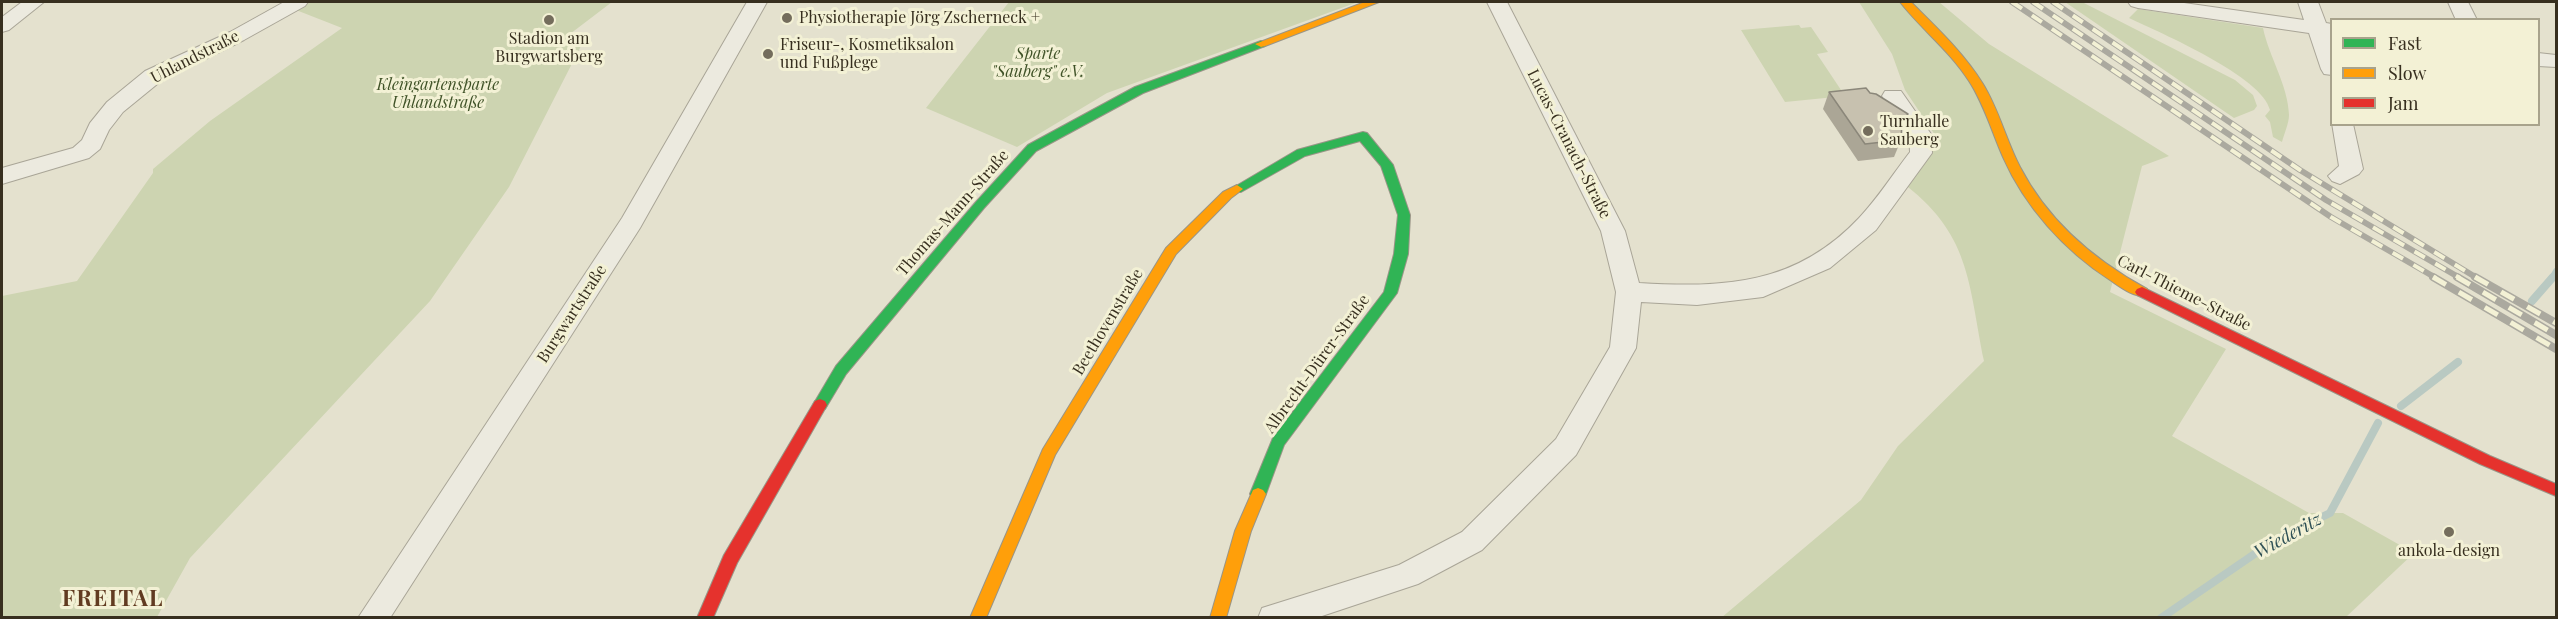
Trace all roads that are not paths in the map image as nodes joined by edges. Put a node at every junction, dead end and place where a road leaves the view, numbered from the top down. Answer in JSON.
{"nodes":[{"id":1,"x":34,"y":2,"type":"edge"},
{"id":2,"x":298,"y":2,"type":"edge"},
{"id":3,"x":757,"y":2,"type":"edge"},
{"id":4,"x":1374,"y":2,"type":"edge"},
{"id":5,"x":1497,"y":2,"type":"edge"},
{"id":6,"x":1905,"y":2,"type":"edge"},
{"id":7,"x":2138,"y":2,"type":"edge"},
{"id":8,"x":2308,"y":2,"type":"edge"},
{"id":9,"x":2458,"y":2,"type":"edge"},
{"id":10,"x":2466,"y":18,"type":"edge"},
{"id":11,"x":2,"y":26,"type":"edge"},
{"id":12,"x":2324,"y":29,"type":"edge"},
{"id":13,"x":2540,"y":59,"type":"edge"},
{"id":14,"x":2556,"y":61,"type":"edge"},
{"id":15,"x":2330,"y":63,"type":"edge"},
{"id":16,"x":1893,"y":96,"type":"dead end"},
{"id":17,"x":2342,"y":126,"type":"edge"},
{"id":18,"x":1363,"y":136,"type":"joint"},
{"id":19,"x":2,"y":176,"type":"edge"},
{"id":20,"x":2340,"y":176,"type":"dead end"},
{"id":21,"x":1629,"y":292,"type":"junction"},
{"id":22,"x":2556,"y":490,"type":"edge"},
{"id":23,"x":373,"y":618,"type":"edge"},
{"id":24,"x":705,"y":618,"type":"edge"},
{"id":25,"x":978,"y":618,"type":"edge"},
{"id":26,"x":1218,"y":618,"type":"edge"},
{"id":27,"x":1273,"y":618,"type":"edge"}],
"edges":[{"from":1,"to":11,"type":"street"},
{"from":2,"to":19,"type":"street","name":"Uhlandstraße"},
{"from":3,"to":23,"type":"street","name":"Burgwartstraße"},
{"from":4,"to":24,"type":"street","name":"Thomas-Mann-Straße"},
{"from":5,"to":21,"type":"street","name":"Lucas-Cranach-Straße"},
{"from":6,"to":22,"type":"street","name":"Carl-Thieme-Straße"},
{"from":7,"to":12,"type":"street"},
{"from":8,"to":12,"type":"street"},
{"from":9,"to":10,"type":"street"},
{"from":12,"to":15,"type":"street"},
{"from":13,"to":14,"type":"street"},
{"from":16,"to":21,"type":"street"},
{"from":17,"to":20,"type":"street"},
{"from":18,"to":25,"type":"street","name":"Beethovenstraße"},
{"from":18,"to":26,"type":"street","name":"Albrecht-Dürer-Straße"},
{"from":21,"to":27,"type":"street","name":"Lucas-Cranach-Straße"}]}
